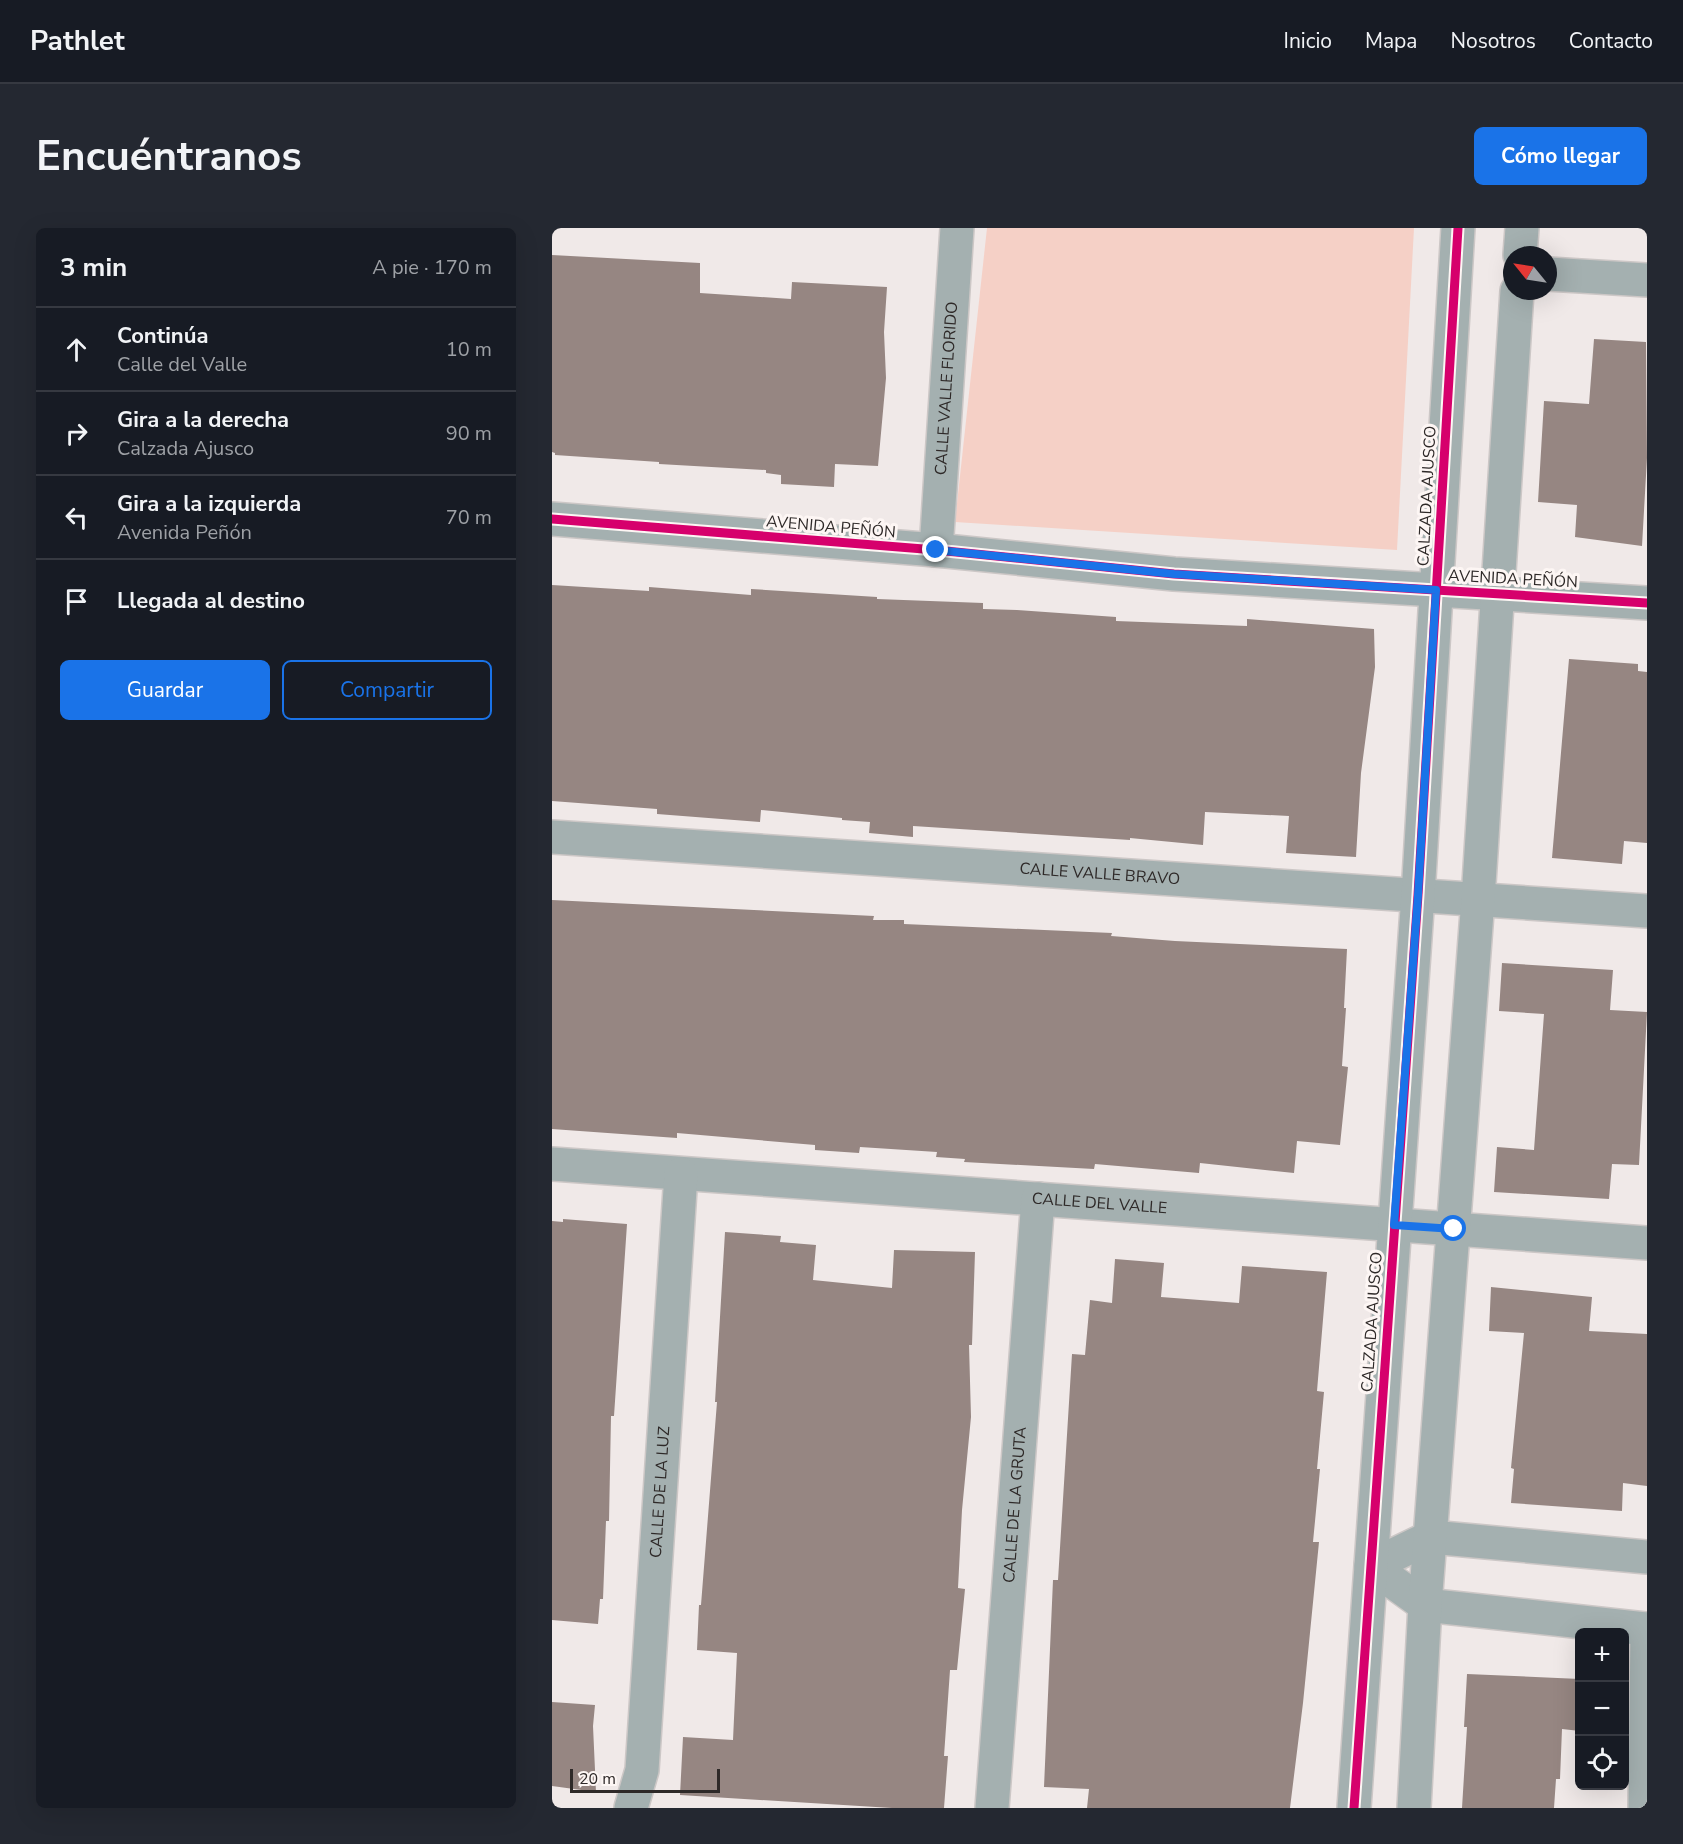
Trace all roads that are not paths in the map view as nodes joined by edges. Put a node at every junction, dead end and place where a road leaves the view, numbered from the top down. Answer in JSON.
{"nodes":[{"id":1,"x":957,"y":228,"type":"edge"},
{"id":2,"x":1458,"y":228,"type":"edge"},
{"id":3,"x":1522,"y":228,"type":"edge"},
{"id":4,"x":1521,"y":246,"type":"edge"},
{"id":5,"x":1557,"y":275,"type":"edge"},
{"id":6,"x":1647,"y":280,"type":"edge"},
{"id":7,"x":1517,"y":300,"type":"edge"},
{"id":8,"x":552,"y":519,"type":"edge"},
{"id":9,"x":936,"y":550,"type":"junction"},
{"id":10,"x":1436,"y":590,"type":"junction"},
{"id":11,"x":1497,"y":593,"type":"junction"},
{"id":12,"x":1647,"y":603,"type":"edge"},
{"id":13,"x":552,"y":837,"type":"edge"},
{"id":14,"x":1418,"y":895,"type":"junction"},
{"id":15,"x":1478,"y":899,"type":"junction"},
{"id":16,"x":1647,"y":911,"type":"edge"},
{"id":17,"x":552,"y":1164,"type":"edge"},
{"id":18,"x":681,"y":1174,"type":"junction"},
{"id":19,"x":1038,"y":1199,"type":"junction"},
{"id":20,"x":1394,"y":1225,"type":"junction"},
{"id":21,"x":1454,"y":1229,"type":"junction"},
{"id":22,"x":1647,"y":1243,"type":"edge"},
{"id":23,"x":1431,"y":1537,"type":"junction"},
{"id":24,"x":1647,"y":1557,"type":"edge"},
{"id":25,"x":1371,"y":1566,"type":"junction"},
{"id":26,"x":1425,"y":1605,"type":"junction"},
{"id":27,"x":1647,"y":1629,"type":"edge"},
{"id":28,"x":631,"y":1808,"type":"edge"},
{"id":29,"x":992,"y":1808,"type":"edge"},
{"id":30,"x":1354,"y":1808,"type":"edge"},
{"id":31,"x":1414,"y":1808,"type":"edge"},
{"id":32,"x":1645,"y":1808,"type":"edge"}],
"edges":[{"from":1,"to":9,"type":"street","name":"CALLE VALLE FLORIDO"},
{"from":2,"to":10,"type":"street","name":"CALZADA AJUSCO"},
{"from":3,"to":4,"type":"street"},
{"from":5,"to":6,"type":"street"},
{"from":7,"to":11,"type":"street"},
{"from":8,"to":9,"type":"street","name":"AVENIDA PEÑÓN"},
{"from":9,"to":10,"type":"street","name":"AVENIDA PEÑÓN"},
{"from":10,"to":11,"type":"street","name":"AVENIDA PEÑÓN"},
{"from":10,"to":14,"type":"street","name":"CALZADA AJUSCO"},
{"from":11,"to":12,"type":"street","name":"AVENIDA PEÑÓN"},
{"from":11,"to":15,"type":"street"},
{"from":13,"to":14,"type":"street","name":"CALLE VALLE BRAVO"},
{"from":14,"to":15,"type":"street","name":"CALLE VALLE BRAVO"},
{"from":14,"to":20,"type":"street","name":"CALZADA AJUSCO"},
{"from":15,"to":16,"type":"street","name":"CALLE VALLE BRAVO"},
{"from":15,"to":21,"type":"street"},
{"from":17,"to":18,"type":"street","name":"CALLE DEL VALLE"},
{"from":18,"to":19,"type":"street","name":"CALLE DEL VALLE"},
{"from":18,"to":28,"type":"street","name":"CALLE DE LA LUZ"},
{"from":19,"to":20,"type":"street","name":"CALLE DEL VALLE"},
{"from":19,"to":29,"type":"street","name":"CALLE DE LA GRUTA"},
{"from":20,"to":21,"type":"street","name":"CALLE DEL VALLE"},
{"from":20,"to":25,"type":"street","name":"CALZADA AJUSCO"},
{"from":21,"to":22,"type":"street","name":"CALLE DEL VALLE"},
{"from":21,"to":23,"type":"street"},
{"from":23,"to":24,"type":"street"},
{"from":23,"to":25,"type":"street"},
{"from":23,"to":26,"type":"street"},
{"from":25,"to":26,"type":"street"},
{"from":25,"to":30,"type":"street","name":"CALZADA AJUSCO"},
{"from":26,"to":27,"type":"street"},
{"from":26,"to":31,"type":"street"},
{"from":27,"to":32,"type":"street"}]}
